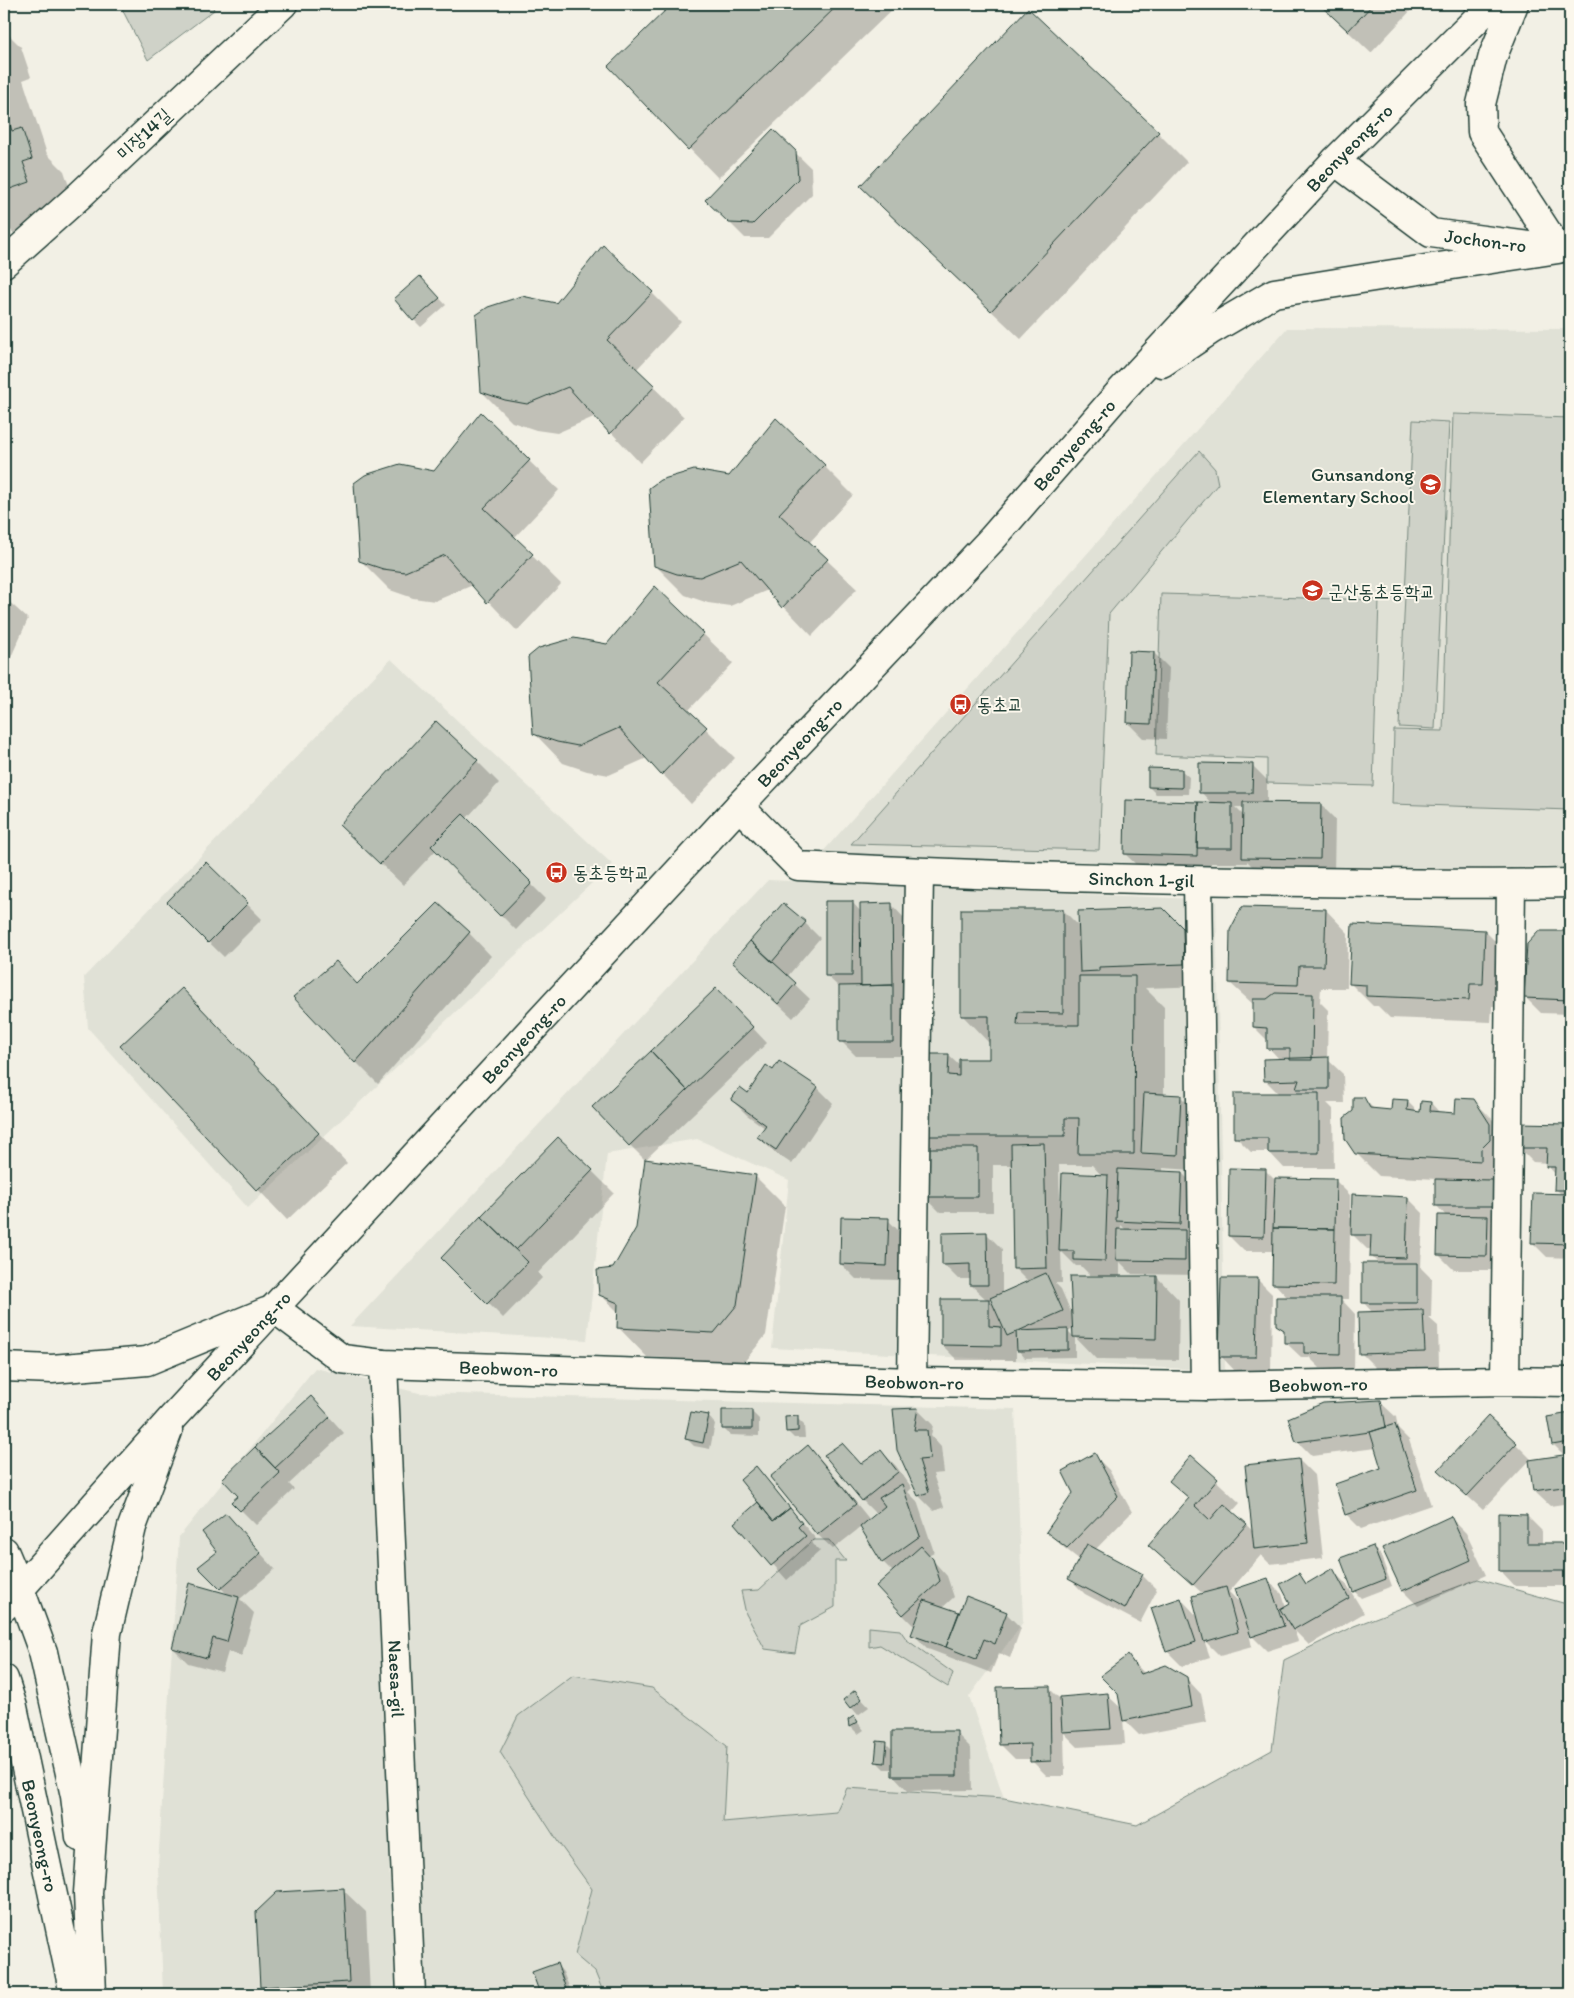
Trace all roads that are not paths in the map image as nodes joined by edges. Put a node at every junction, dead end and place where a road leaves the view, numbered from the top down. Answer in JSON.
{"nodes":[{"id":1,"x":283,"y":4,"type":"edge"},
{"id":2,"x":1492,"y":4,"type":"edge"},
{"id":3,"x":1514,"y":4,"type":"edge"},
{"id":4,"x":1335,"y":161,"type":"junction"},
{"id":5,"x":1564,"y":249,"type":"edge"},
{"id":6,"x":4,"y":263,"type":"edge"},
{"id":7,"x":1119,"y":393,"type":"junction"},
{"id":8,"x":738,"y":806,"type":"junction"},
{"id":9,"x":919,"y":873,"type":"junction"},
{"id":10,"x":1198,"y":881,"type":"junction"},
{"id":11,"x":1570,"y":883,"type":"edge"},
{"id":12,"x":1511,"y":884,"type":"junction"},
{"id":13,"x":274,"y":1308,"type":"junction"},
{"id":14,"x":383,"y":1364,"type":"junction"},
{"id":15,"x":4,"y":1367,"type":"edge"},
{"id":16,"x":1506,"y":1381,"type":"junction"},
{"id":17,"x":912,"y":1382,"type":"junction"},
{"id":18,"x":1570,"y":1382,"type":"edge"},
{"id":19,"x":1205,"y":1386,"type":"junction"},
{"id":20,"x":173,"y":1417,"type":"junction"},
{"id":21,"x":4,"y":1551,"type":"edge"},
{"id":22,"x":12,"y":1598,"type":"edge"},
{"id":23,"x":4,"y":1679,"type":"edge"},
{"id":24,"x":88,"y":1894,"type":"junction"},
{"id":25,"x":74,"y":1994,"type":"edge"},
{"id":26,"x":92,"y":1994,"type":"edge"},
{"id":27,"x":411,"y":1994,"type":"edge"}],
"edges":[{"from":1,"to":6,"type":"street","name":"미장14길"},
{"from":2,"to":4,"type":"street","name":"Beonyeong-ro"},
{"from":3,"to":5,"type":"street"},
{"from":4,"to":5,"type":"street","name":"Jochon-ro"},
{"from":4,"to":7,"type":"street","name":"Beonyeong-ro"},
{"from":5,"to":7,"type":"street"},
{"from":7,"to":8,"type":"street","name":"Beonyeong-ro"},
{"from":8,"to":9,"type":"street","name":"Sinchon 1-gil"},
{"from":8,"to":13,"type":"street","name":"Beonyeong-ro"},
{"from":9,"to":10,"type":"street","name":"Sinchon 1-gil"},
{"from":9,"to":17,"type":"street"},
{"from":10,"to":12,"type":"street","name":"Sinchon 1-gil"},
{"from":10,"to":19,"type":"street"},
{"from":11,"to":12,"type":"street","name":"Sinchon 1-gil"},
{"from":12,"to":16,"type":"street"},
{"from":13,"to":14,"type":"street","name":"Beobwon-ro"},
{"from":13,"to":15,"type":"street"},
{"from":13,"to":20,"type":"street","name":"Beonyeong-ro"},
{"from":14,"to":17,"type":"street","name":"Beobwon-ro"},
{"from":14,"to":27,"type":"street","name":"Naesa-gil"},
{"from":16,"to":18,"type":"street","name":"Beobwon-ro"},
{"from":16,"to":19,"type":"street","name":"Beobwon-ro"},
{"from":17,"to":19,"type":"street","name":"Beobwon-ro"},
{"from":20,"to":22,"type":"street","name":"Beonyeong-ro"},
{"from":20,"to":24,"type":"street"},
{"from":21,"to":22,"type":"street"},
{"from":22,"to":24,"type":"street"},
{"from":23,"to":25,"type":"street","name":"Beonyeong-ro"},
{"from":24,"to":26,"type":"street"}]}
